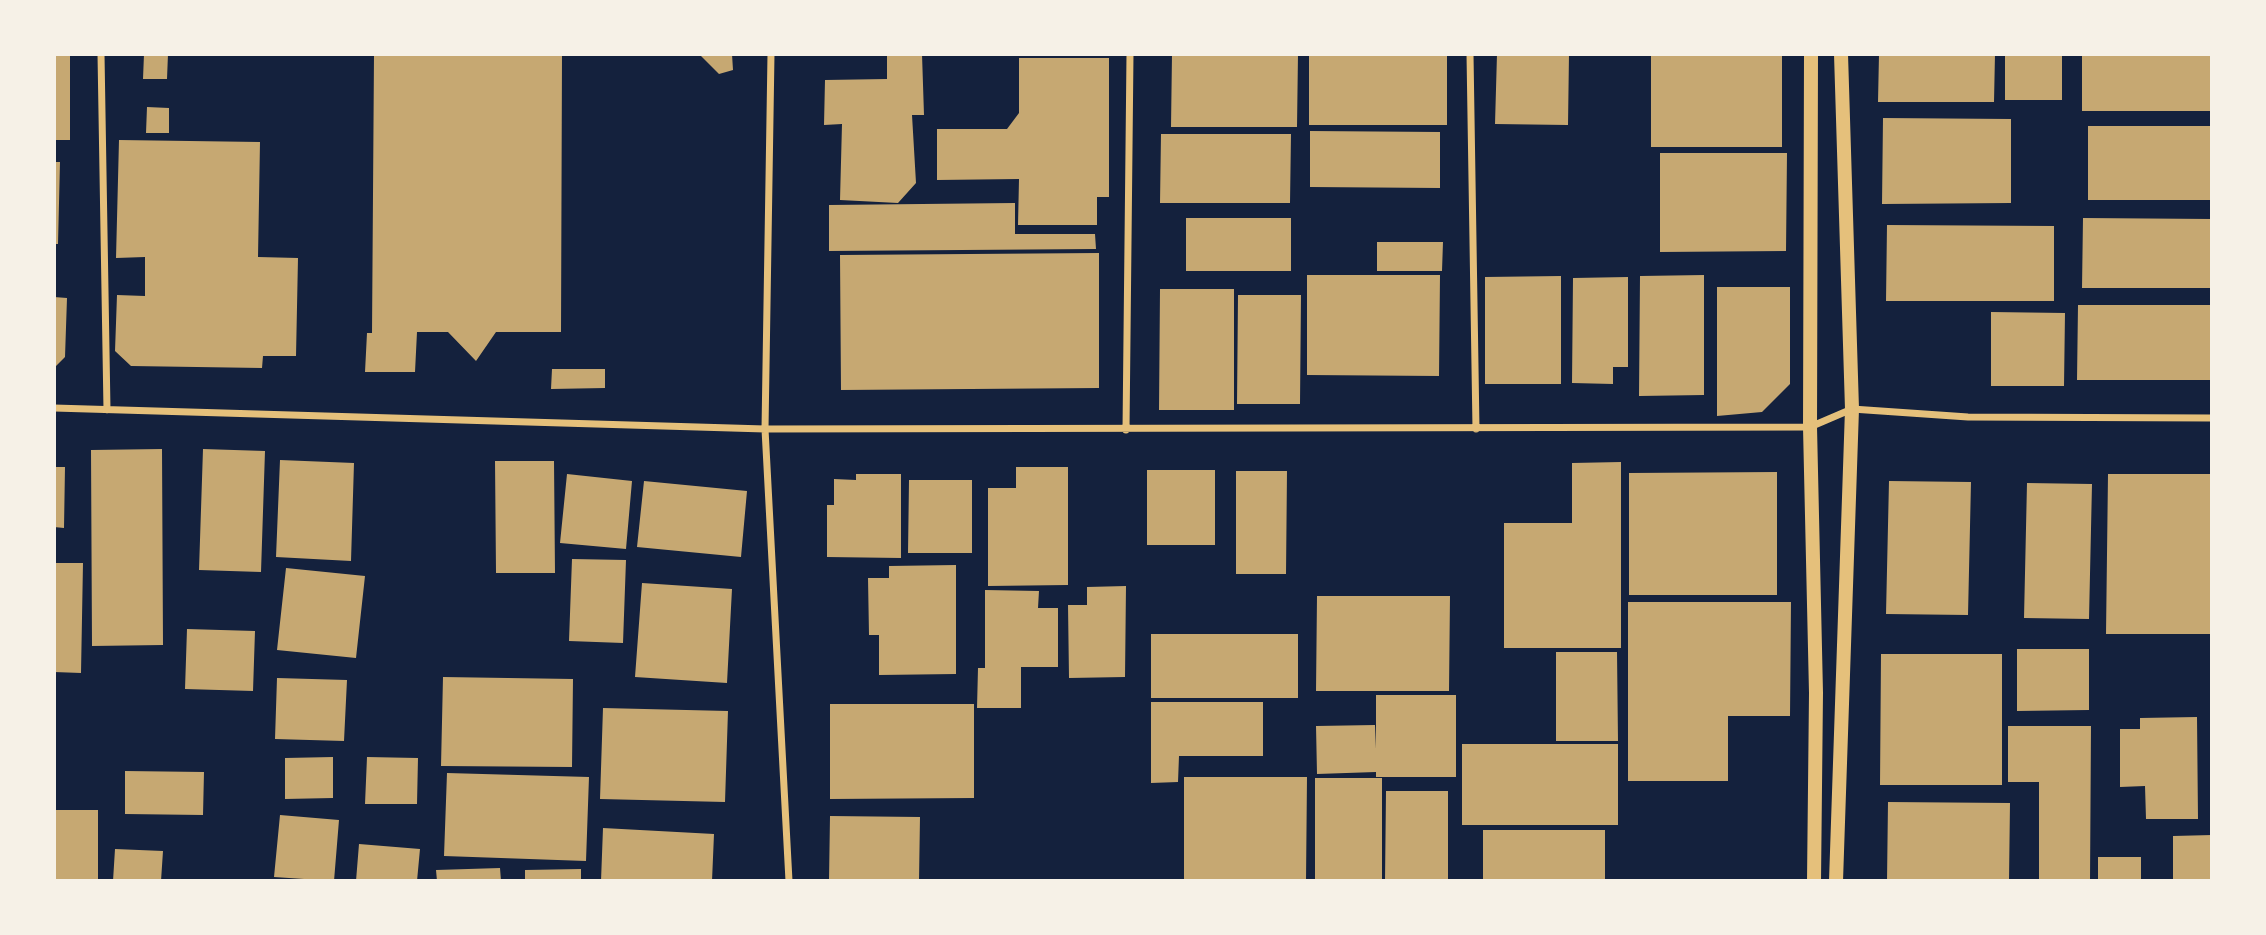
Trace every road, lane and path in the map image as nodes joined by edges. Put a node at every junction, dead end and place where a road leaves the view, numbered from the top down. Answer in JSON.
{"nodes":[{"id":1,"x":101,"y":54,"type":"edge"},
{"id":2,"x":771,"y":54,"type":"edge"},
{"id":3,"x":1130,"y":54,"type":"edge"},
{"id":4,"x":1470,"y":54,"type":"edge"},
{"id":5,"x":1811,"y":54,"type":"edge"},
{"id":6,"x":1840,"y":54,"type":"edge"},
{"id":7,"x":54,"y":408,"type":"edge"},
{"id":8,"x":107,"y":410,"type":"junction"},
{"id":9,"x":1852,"y":410,"type":"junction"},
{"id":10,"x":2212,"y":418,"type":"edge"},
{"id":11,"x":1810,"y":427,"type":"junction"},
{"id":12,"x":765,"y":429,"type":"junction"},
{"id":13,"x":1476,"y":429,"type":"junction"},
{"id":14,"x":1126,"y":430,"type":"junction"},
{"id":15,"x":789,"y":881,"type":"edge"},
{"id":16,"x":1814,"y":881,"type":"edge"},
{"id":17,"x":1836,"y":881,"type":"edge"}],
"edges":[{"from":1,"to":8,"type":"street"},
{"from":2,"to":12,"type":"street"},
{"from":3,"to":14,"type":"street"},
{"from":4,"to":13,"type":"street"},
{"from":5,"to":11,"type":"main road"},
{"from":6,"to":9,"type":"main road"},
{"from":7,"to":8,"type":"street"},
{"from":8,"to":12,"type":"street"},
{"from":9,"to":10,"type":"street"},
{"from":9,"to":11,"type":"street"},
{"from":9,"to":17,"type":"main road"},
{"from":11,"to":13,"type":"street"},
{"from":11,"to":16,"type":"main road"},
{"from":12,"to":14,"type":"street"},
{"from":12,"to":15,"type":"street"},
{"from":13,"to":14,"type":"street"}]}
